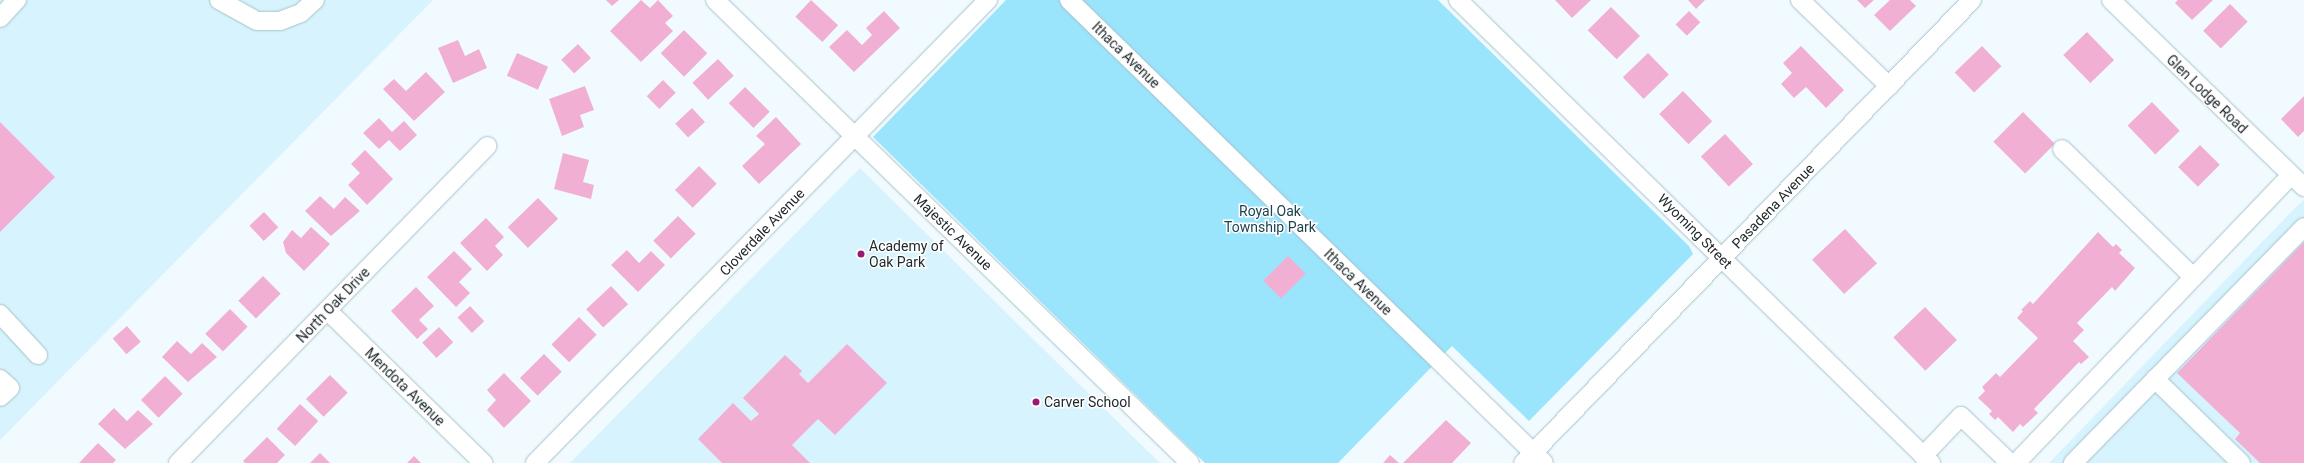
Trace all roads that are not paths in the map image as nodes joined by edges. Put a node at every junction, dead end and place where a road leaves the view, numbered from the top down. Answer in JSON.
{"nodes":[{"id":1,"x":219,"y":0,"type":"edge"},
{"id":2,"x":316,"y":0,"type":"edge"},
{"id":3,"x":715,"y":0,"type":"edge"},
{"id":4,"x":988,"y":0,"type":"edge"},
{"id":5,"x":1069,"y":0,"type":"edge"},
{"id":6,"x":1458,"y":0,"type":"edge"},
{"id":7,"x":1800,"y":0,"type":"edge"},
{"id":8,"x":1972,"y":0,"type":"edge"},
{"id":9,"x":2110,"y":0,"type":"edge"},
{"id":10,"x":14,"y":1,"type":"edge"},
{"id":11,"x":0,"y":18,"type":"edge"},
{"id":12,"x":1888,"y":86,"type":"junction"},
{"id":13,"x":855,"y":136,"type":"junction"},
{"id":14,"x":488,"y":146,"type":"dead end"},
{"id":15,"x":2062,"y":149,"type":"dead end"},
{"id":16,"x":2291,"y":175,"type":"junction"},
{"id":17,"x":2304,"y":188,"type":"edge"},
{"id":18,"x":2304,"y":227,"type":"edge"},
{"id":19,"x":1723,"y":259,"type":"junction"},
{"id":20,"x":2193,"y":277,"type":"junction"},
{"id":21,"x":327,"y":310,"type":"junction"},
{"id":22,"x":0,"y":314,"type":"edge"},
{"id":23,"x":38,"y":354,"type":"dead end"},
{"id":24,"x":0,"y":379,"type":"edge"},
{"id":25,"x":2155,"y":379,"type":"junction"},
{"id":26,"x":0,"y":397,"type":"edge"},
{"id":27,"x":1927,"y":459,"type":"edge"},
{"id":28,"x":1533,"y":460,"type":"edge"},
{"id":29,"x":178,"y":463,"type":"edge"},
{"id":30,"x":483,"y":463,"type":"edge"},
{"id":31,"x":535,"y":463,"type":"edge"},
{"id":32,"x":1190,"y":463,"type":"edge"},
{"id":33,"x":2010,"y":463,"type":"edge"},
{"id":34,"x":2016,"y":463,"type":"edge"},
{"id":35,"x":2073,"y":463,"type":"edge"},
{"id":36,"x":2241,"y":463,"type":"edge"}],
"edges":[{"from":1,"to":2,"type":"street"},
{"from":3,"to":13,"type":"street","name":"Majestic Avenue"},
{"from":4,"to":13,"type":"street","name":"Cloverdale Avenue"},
{"from":5,"to":28,"type":"street","name":"Ithaca Avenue"},
{"from":6,"to":19,"type":"street","name":"Wyoming Street"},
{"from":7,"to":12,"type":"street"},
{"from":8,"to":12,"type":"street","name":"Pasadena Avenue"},
{"from":9,"to":16,"type":"street","name":"Glen Lodge Road"},
{"from":10,"to":11,"type":"street"},
{"from":12,"to":19,"type":"street","name":"Pasadena Avenue"},
{"from":13,"to":31,"type":"street","name":"Cloverdale Avenue"},
{"from":13,"to":32,"type":"street","name":"Majestic Avenue"},
{"from":14,"to":21,"type":"street","name":"North Oak Drive"},
{"from":15,"to":20,"type":"street"},
{"from":16,"to":17,"type":"street","name":"Glen Lodge Road"},
{"from":16,"to":20,"type":"street"},
{"from":18,"to":25,"type":"street"},
{"from":19,"to":27,"type":"street","name":"Wyoming Street"},
{"from":19,"to":28,"type":"street","name":"Pasadena Avenue"},
{"from":20,"to":34,"type":"street"},
{"from":21,"to":29,"type":"street","name":"North Oak Drive"},
{"from":21,"to":30,"type":"street","name":"Mendota Avenue"},
{"from":22,"to":23,"type":"street"},
{"from":24,"to":26,"type":"street"},
{"from":25,"to":35,"type":"street"},
{"from":25,"to":36,"type":"street"},
{"from":27,"to":33,"type":"street"}]}
